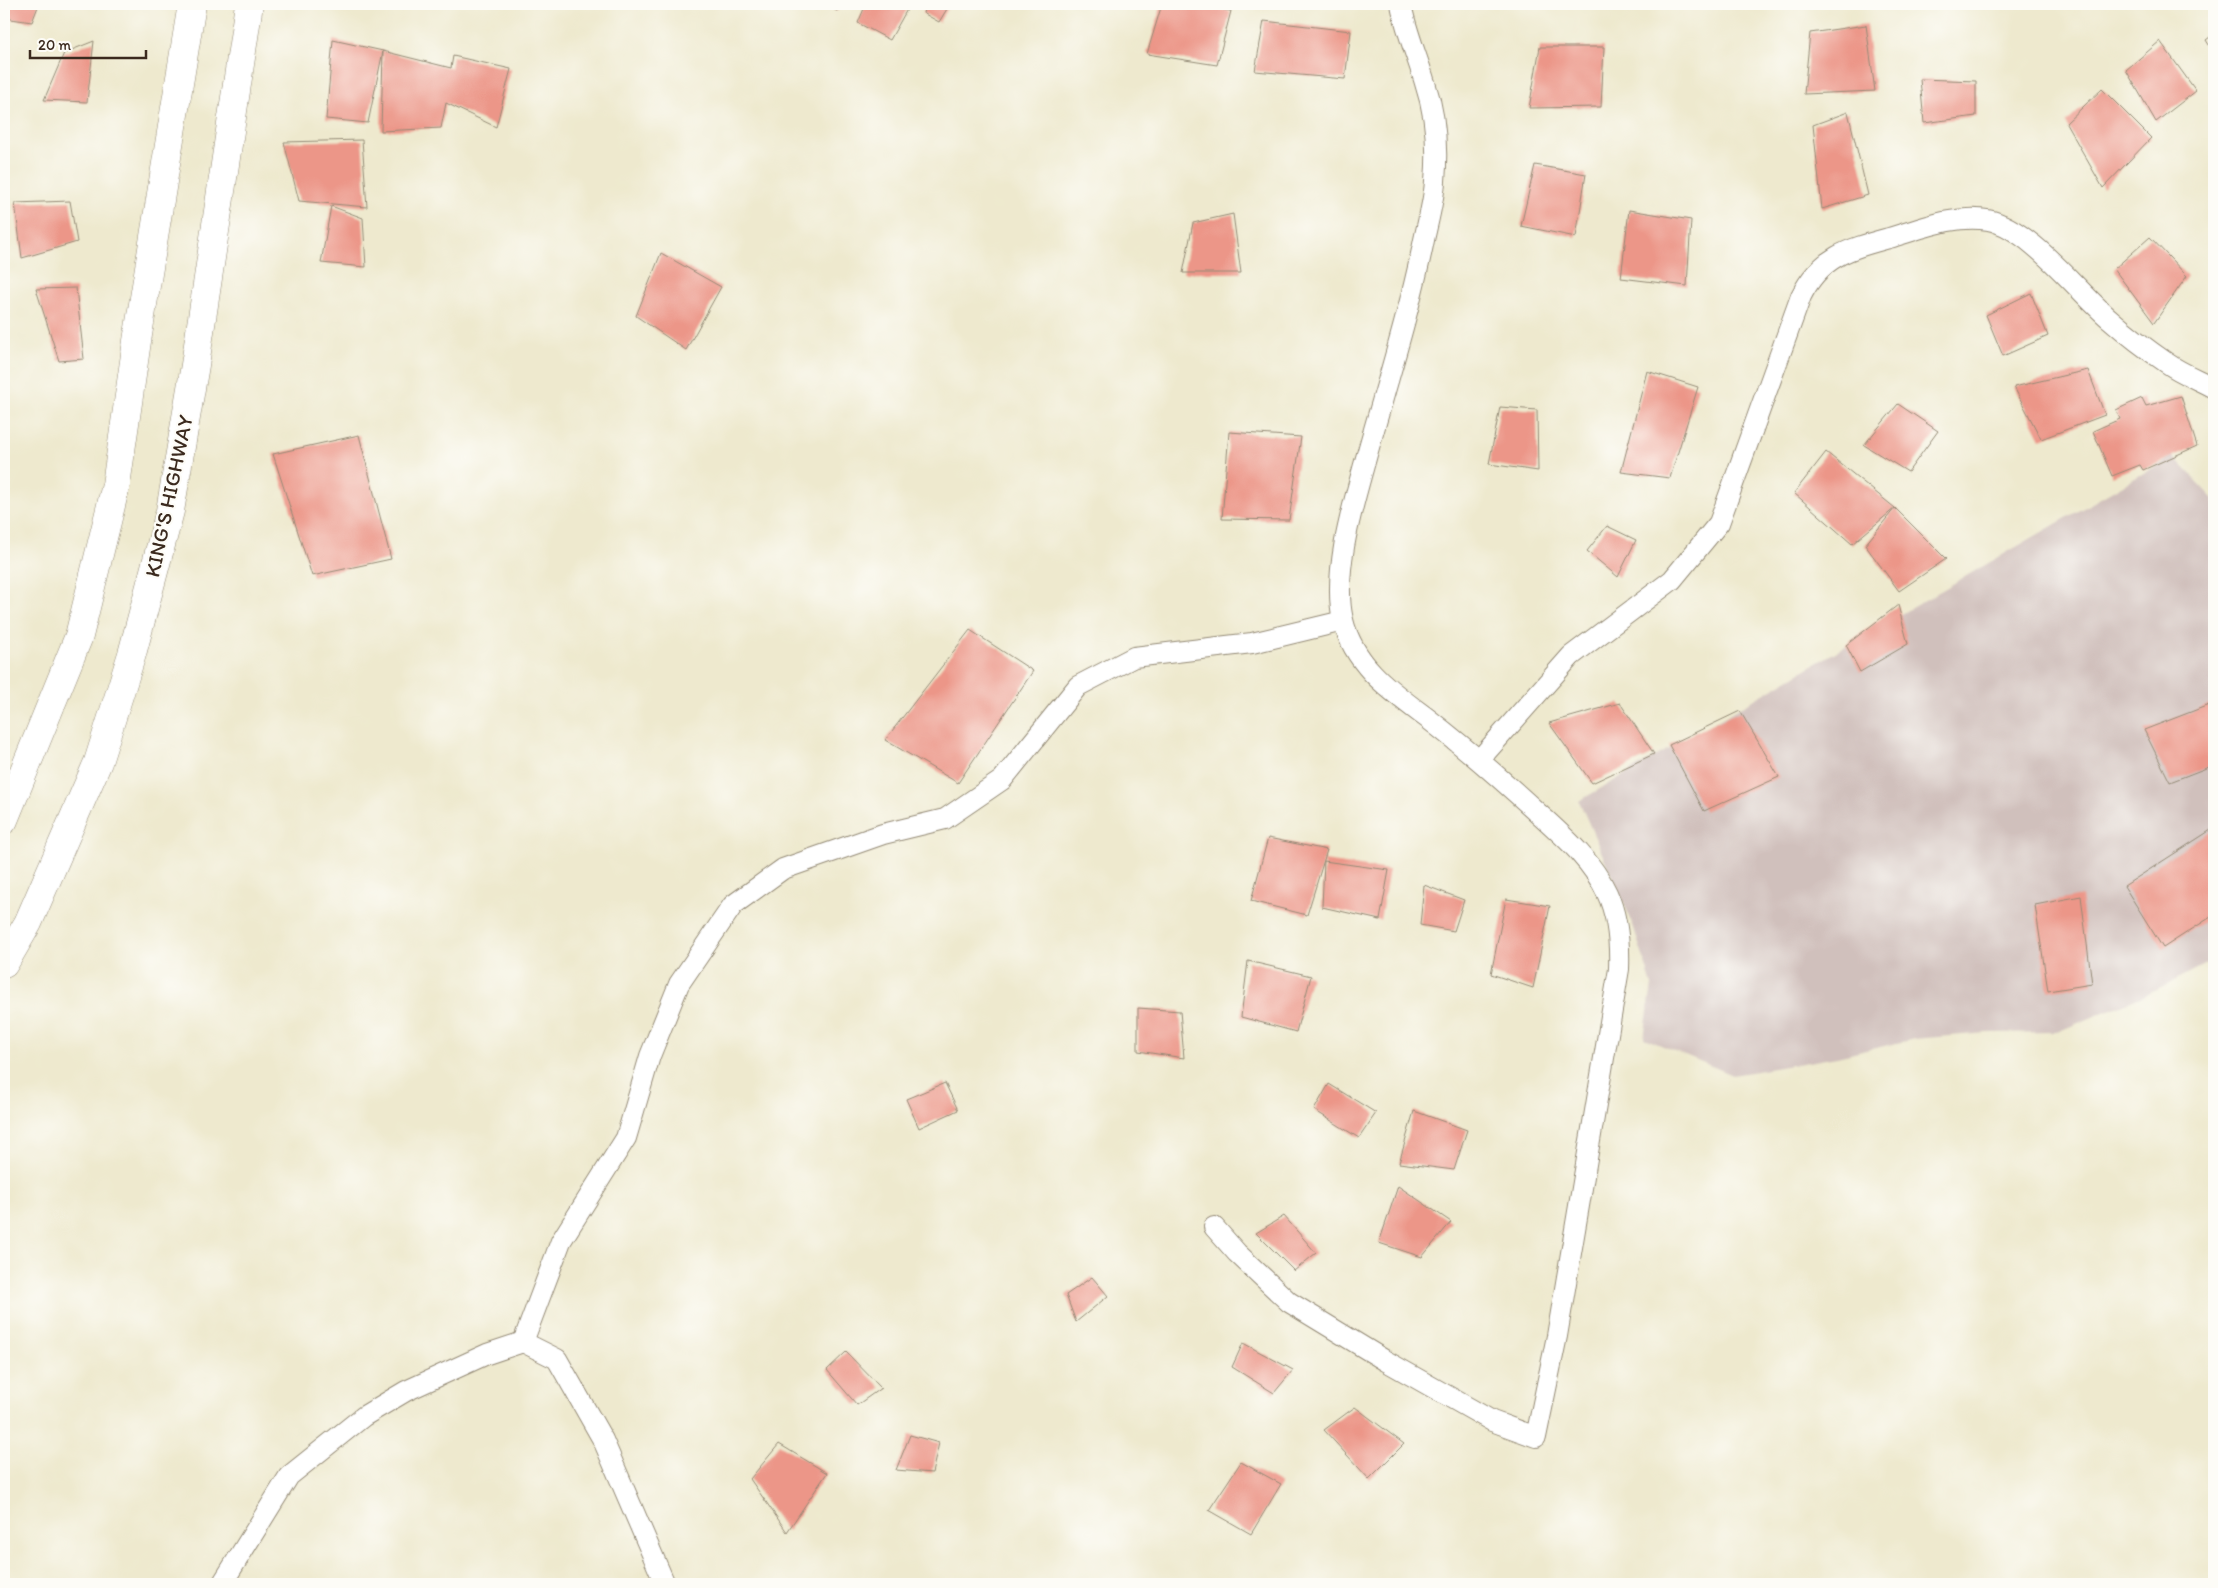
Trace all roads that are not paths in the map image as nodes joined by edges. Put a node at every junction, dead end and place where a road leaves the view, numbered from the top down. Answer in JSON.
{"nodes":[{"id":1,"x":192,"y":4,"type":"edge"},
{"id":2,"x":249,"y":4,"type":"edge"},
{"id":3,"x":1401,"y":4,"type":"edge"},
{"id":4,"x":2214,"y":388,"type":"edge"},
{"id":5,"x":1343,"y":621,"type":"junction"},
{"id":6,"x":1480,"y":759,"type":"junction"},
{"id":7,"x":4,"y":820,"type":"edge"},
{"id":8,"x":4,"y":964,"type":"edge"},
{"id":9,"x":1214,"y":1227,"type":"dead end"},
{"id":10,"x":523,"y":1342,"type":"junction"},
{"id":11,"x":222,"y":1584,"type":"edge"},
{"id":12,"x":665,"y":1584,"type":"edge"}],
"edges":[{"from":1,"to":7,"type":"highway"},
{"from":2,"to":8,"type":"highway","name":"KING'S HIGHWAY"},
{"from":3,"to":5,"type":"lane"},
{"from":4,"to":6,"type":"lane"},
{"from":5,"to":6,"type":"lane"},
{"from":5,"to":10,"type":"lane"},
{"from":6,"to":9,"type":"lane"},
{"from":10,"to":11,"type":"lane"},
{"from":10,"to":12,"type":"lane"}]}
